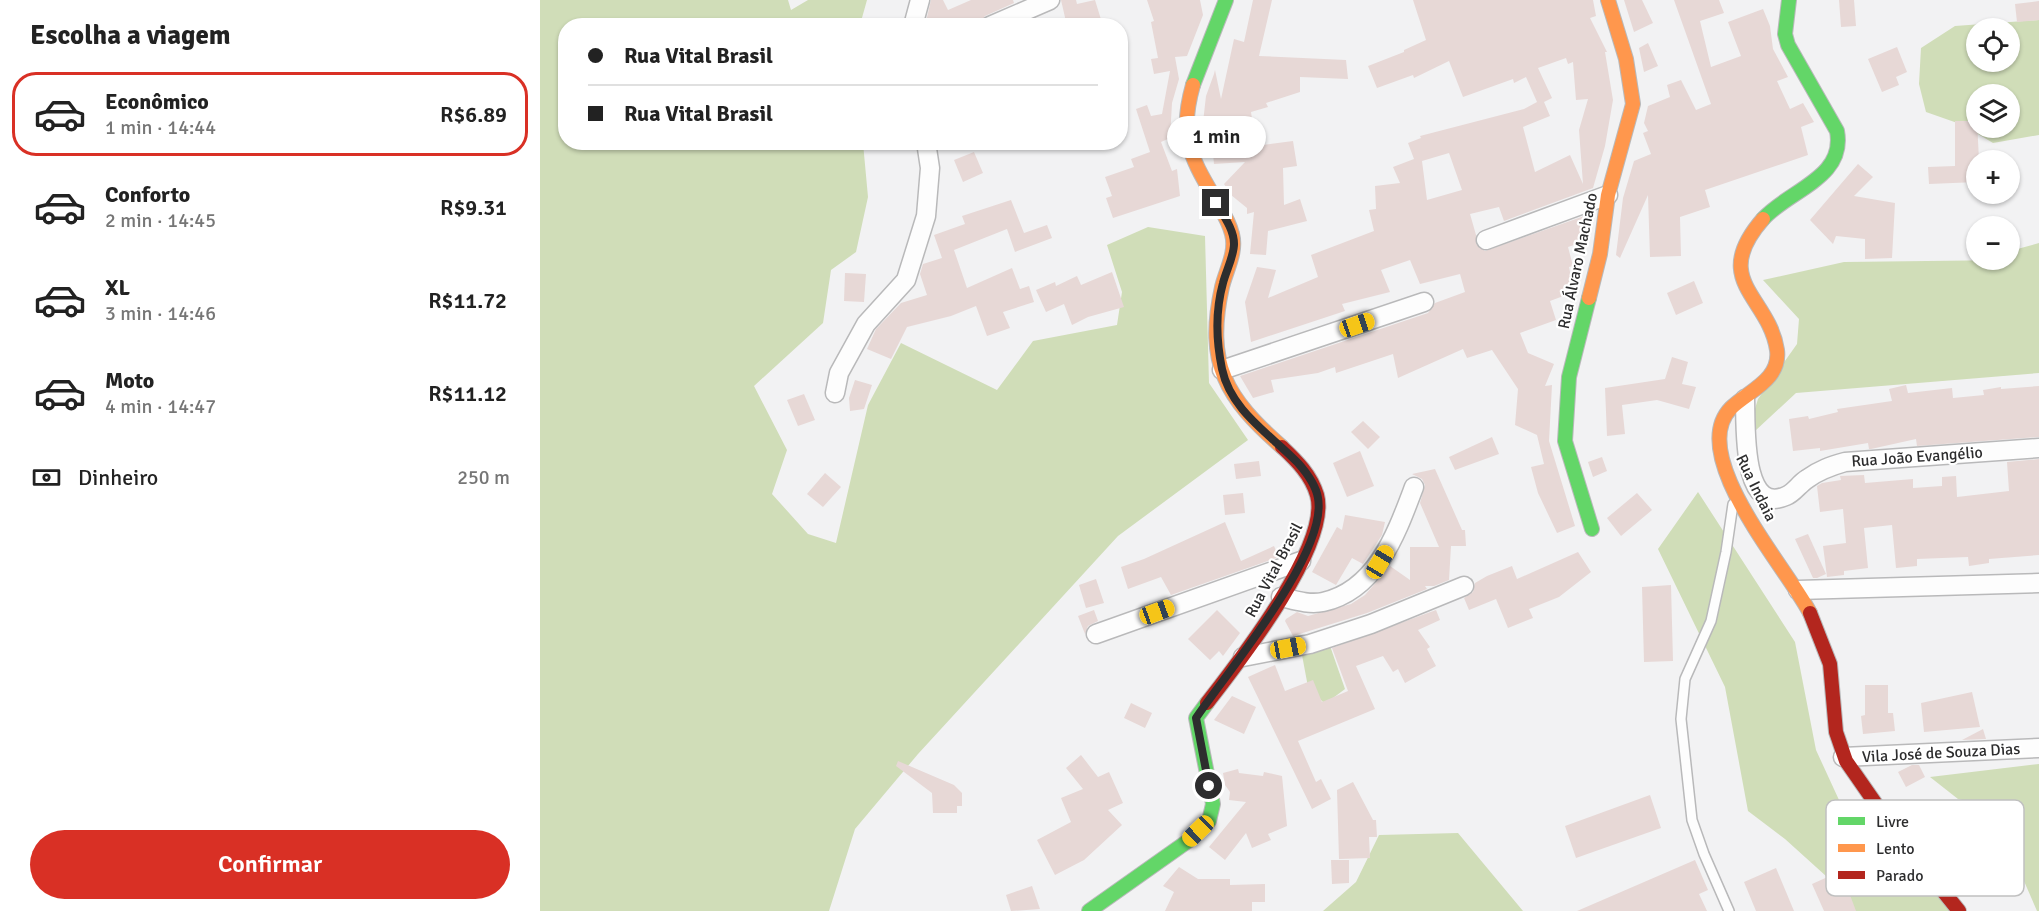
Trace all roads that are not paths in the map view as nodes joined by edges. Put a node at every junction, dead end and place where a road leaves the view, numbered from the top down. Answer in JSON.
{"nodes":[{"id":1,"x":920,"y":0,"type":"edge"},
{"id":2,"x":1050,"y":0,"type":"edge"},
{"id":3,"x":1226,"y":0,"type":"edge"},
{"id":4,"x":1608,"y":0,"type":"edge"},
{"id":5,"x":1789,"y":0,"type":"edge"},
{"id":6,"x":915,"y":18,"type":"edge"},
{"id":7,"x":1008,"y":18,"type":"edge"},
{"id":8,"x":927,"y":150,"type":"edge"},
{"id":9,"x":1608,"y":195,"type":"junction"},
{"id":10,"x":1486,"y":240,"type":"dead end"},
{"id":11,"x":1424,"y":302,"type":"dead end"},
{"id":12,"x":1222,"y":370,"type":"junction"},
{"id":13,"x":835,"y":393,"type":"dead end"},
{"id":14,"x":1744,"y":399,"type":"junction"},
{"id":15,"x":2039,"y":448,"type":"edge"},
{"id":16,"x":1414,"y":487,"type":"dead end"},
{"id":17,"x":1735,"y":490,"type":"junction"},
{"id":18,"x":1592,"y":529,"type":"dead end"},
{"id":19,"x":1301,"y":561,"type":"junction"},
{"id":20,"x":2039,"y":583,"type":"edge"},
{"id":21,"x":1464,"y":586,"type":"dead end"},
{"id":22,"x":1798,"y":590,"type":"junction"},
{"id":23,"x":1281,"y":597,"type":"junction"},
{"id":24,"x":1096,"y":634,"type":"dead end"},
{"id":25,"x":1243,"y":657,"type":"junction"},
{"id":26,"x":2039,"y":748,"type":"edge"},
{"id":27,"x":1843,"y":757,"type":"junction"},
{"id":28,"x":1872,"y":800,"type":"edge"},
{"id":29,"x":1947,"y":896,"type":"edge"},
{"id":30,"x":1089,"y":911,"type":"edge"},
{"id":31,"x":1729,"y":911,"type":"edge"},
{"id":32,"x":1959,"y":911,"type":"edge"}],
"edges":[{"from":1,"to":6,"type":"street"},
{"from":2,"to":7,"type":"street"},
{"from":3,"to":12,"type":"street","name":"Rua Vital Brasil"},
{"from":4,"to":9,"type":"street","name":"Rua Álvaro Machado"},
{"from":5,"to":14,"type":"street","name":"Rua Indaia"},
{"from":8,"to":13,"type":"street"},
{"from":9,"to":10,"type":"street"},
{"from":9,"to":18,"type":"street","name":"Rua Álvaro Machado"},
{"from":11,"to":12,"type":"street"},
{"from":12,"to":19,"type":"street","name":"Rua Vital Brasil"},
{"from":14,"to":15,"type":"street","name":"Rua João Evangélio"},
{"from":14,"to":17,"type":"street","name":"Rua Indaia"},
{"from":16,"to":23,"type":"street"},
{"from":17,"to":22,"type":"street","name":"Rua Indaia"},
{"from":17,"to":31,"type":"lane"},
{"from":19,"to":23,"type":"street","name":"Rua Vital Brasil"},
{"from":19,"to":24,"type":"street"},
{"from":20,"to":22,"type":"street"},
{"from":21,"to":25,"type":"street"},
{"from":22,"to":27,"type":"street","name":"Rua Indaia"},
{"from":23,"to":25,"type":"street","name":"Rua Vital Brasil"},
{"from":25,"to":30,"type":"street","name":"Rua Vital Brasil"},
{"from":26,"to":27,"type":"street","name":"Vila José de Souza Dias"},
{"from":27,"to":28,"type":"street","name":"Rua Indaia"},
{"from":29,"to":32,"type":"street","name":"Rua Indaia"}]}
